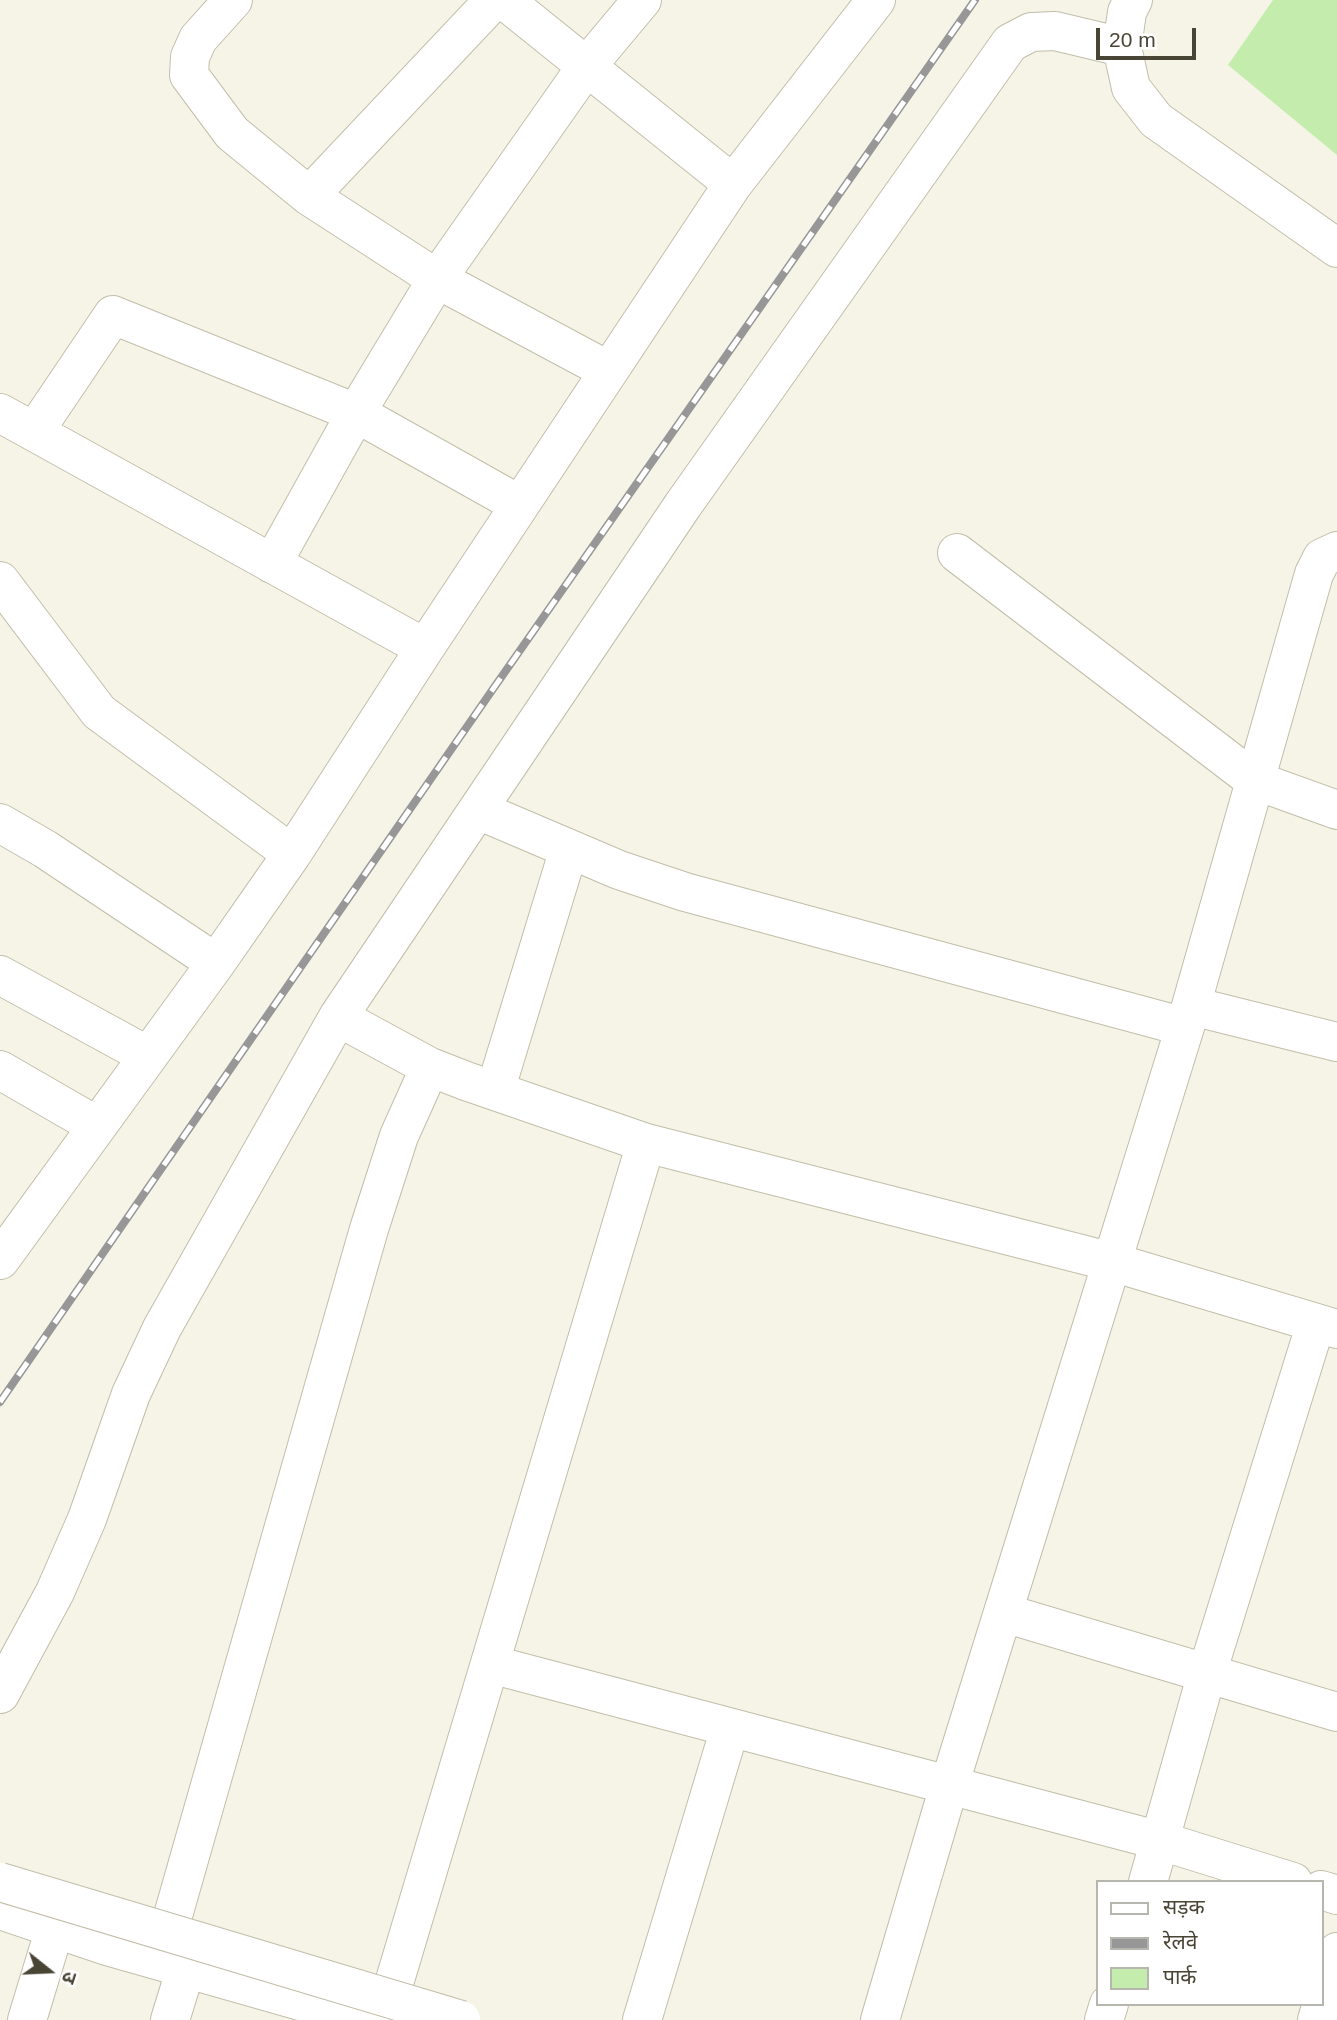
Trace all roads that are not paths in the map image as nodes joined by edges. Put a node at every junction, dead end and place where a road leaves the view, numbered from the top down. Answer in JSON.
{"nodes":[{"id":1,"x":494,"y":0,"type":"edge"},
{"id":2,"x":504,"y":0,"type":"edge"},
{"id":3,"x":642,"y":0,"type":"edge"},
{"id":4,"x":876,"y":0,"type":"edge"},
{"id":5,"x":1133,"y":0,"type":"edge"},
{"id":6,"x":214,"y":6,"type":"edge"},
{"id":7,"x":1122,"y":47,"type":"junction"},
{"id":8,"x":586,"y":67,"type":"junction"},
{"id":9,"x":733,"y":184,"type":"junction"},
{"id":10,"x":309,"y":196,"type":"junction"},
{"id":11,"x":1337,"y":248,"type":"edge"},
{"id":12,"x":437,"y":279,"type":"junction"},
{"id":13,"x":609,"y":371,"type":"junction"},
{"id":14,"x":0,"y":413,"type":"edge"},
{"id":15,"x":356,"y":413,"type":"junction"},
{"id":16,"x":34,"y":432,"type":"junction"},
{"id":17,"x":520,"y":505,"type":"junction"},
{"id":18,"x":1337,"y":551,"type":"edge"},
{"id":19,"x":957,"y":554,"type":"dead end"},
{"id":20,"x":272,"y":564,"type":"junction"},
{"id":21,"x":0,"y":581,"type":"edge"},
{"id":22,"x":425,"y":648,"type":"junction"},
{"id":23,"x":1254,"y":780,"type":"junction"},
{"id":24,"x":478,"y":810,"type":"junction"},
{"id":25,"x":1337,"y":810,"type":"edge"},
{"id":26,"x":0,"y":823,"type":"edge"},
{"id":27,"x":569,"y":849,"type":"junction"},
{"id":28,"x":292,"y":854,"type":"junction"},
{"id":29,"x":216,"y":963,"type":"junction"},
{"id":30,"x":0,"y":975,"type":"edge"},
{"id":31,"x":1188,"y":1016,"type":"junction"},
{"id":32,"x":338,"y":1017,"type":"junction"},
{"id":33,"x":1337,"y":1042,"type":"edge"},
{"id":34,"x":148,"y":1056,"type":"junction"},
{"id":35,"x":430,"y":1067,"type":"junction"},
{"id":36,"x":0,"y":1070,"type":"edge"},
{"id":37,"x":495,"y":1091,"type":"junction"},
{"id":38,"x":97,"y":1126,"type":"junction"},
{"id":39,"x":646,"y":1143,"type":"junction"},
{"id":40,"x":0,"y":1260,"type":"edge"},
{"id":41,"x":1112,"y":1262,"type":"junction"},
{"id":42,"x":1327,"y":1326,"type":"edge"},
{"id":43,"x":1004,"y":1613,"type":"junction"},
{"id":44,"x":490,"y":1664,"type":"junction"},
{"id":45,"x":1207,"y":1673,"type":"junction"},
{"id":46,"x":0,"y":1694,"type":"edge"},
{"id":47,"x":1337,"y":1712,"type":"edge"},
{"id":48,"x":730,"y":1728,"type":"junction"},
{"id":49,"x":950,"y":1786,"type":"junction"},
{"id":50,"x":1161,"y":1841,"type":"junction"},
{"id":51,"x":1149,"y":1880,"type":"edge"},
{"id":52,"x":1287,"y":1880,"type":"edge"},
{"id":53,"x":0,"y":1882,"type":"edge"},
{"id":54,"x":0,"y":1910,"type":"edge"},
{"id":55,"x":55,"y":1928,"type":"junction"},
{"id":56,"x":1337,"y":1952,"type":"edge"},
{"id":57,"x":173,"y":1964,"type":"junction"},
{"id":58,"x":1323,"y":2000,"type":"edge"},
{"id":59,"x":307,"y":2012,"type":"edge"},
{"id":60,"x":27,"y":2020,"type":"edge"},
{"id":61,"x":170,"y":2020,"type":"edge"},
{"id":62,"x":367,"y":2020,"type":"edge"},
{"id":63,"x":383,"y":2020,"type":"edge"},
{"id":64,"x":461,"y":2020,"type":"edge"},
{"id":65,"x":642,"y":2020,"type":"edge"},
{"id":66,"x":880,"y":2020,"type":"edge"}],
"edges":[{"from":1,"to":10,"type":"street"},
{"from":2,"to":8,"type":"street"},
{"from":3,"to":8,"type":"street"},
{"from":4,"to":9,"type":"street"},
{"from":5,"to":7,"type":"street"},
{"from":6,"to":10,"type":"street"},
{"from":7,"to":11,"type":"street"},
{"from":7,"to":24,"type":"street"},
{"from":8,"to":9,"type":"street"},
{"from":8,"to":12,"type":"street"},
{"from":9,"to":13,"type":"street"},
{"from":10,"to":12,"type":"street"},
{"from":12,"to":13,"type":"street"},
{"from":12,"to":15,"type":"street"},
{"from":13,"to":17,"type":"street"},
{"from":14,"to":16,"type":"street"},
{"from":15,"to":16,"type":"street"},
{"from":15,"to":17,"type":"street"},
{"from":15,"to":20,"type":"street"},
{"from":16,"to":20,"type":"street"},
{"from":17,"to":22,"type":"street"},
{"from":18,"to":23,"type":"street"},
{"from":19,"to":23,"type":"street"},
{"from":20,"to":22,"type":"street"},
{"from":21,"to":28,"type":"street"},
{"from":22,"to":28,"type":"street"},
{"from":23,"to":25,"type":"street"},
{"from":23,"to":31,"type":"street"},
{"from":24,"to":27,"type":"street"},
{"from":24,"to":32,"type":"street"},
{"from":26,"to":29,"type":"street"},
{"from":27,"to":31,"type":"street"},
{"from":27,"to":37,"type":"street"},
{"from":28,"to":29,"type":"street"},
{"from":29,"to":34,"type":"street"},
{"from":30,"to":34,"type":"street"},
{"from":31,"to":33,"type":"street"},
{"from":31,"to":41,"type":"street"},
{"from":32,"to":35,"type":"street"},
{"from":32,"to":46,"type":"street"},
{"from":34,"to":38,"type":"street"},
{"from":35,"to":37,"type":"street"},
{"from":35,"to":57,"type":"street"},
{"from":36,"to":38,"type":"street"},
{"from":37,"to":39,"type":"street"},
{"from":38,"to":40,"type":"street"},
{"from":39,"to":41,"type":"street"},
{"from":39,"to":44,"type":"street"},
{"from":41,"to":42,"type":"street"},
{"from":41,"to":43,"type":"street"},
{"from":42,"to":45,"type":"street"},
{"from":43,"to":45,"type":"street"},
{"from":43,"to":49,"type":"street"},
{"from":44,"to":48,"type":"street"},
{"from":44,"to":63,"type":"street"},
{"from":45,"to":47,"type":"street"},
{"from":45,"to":50,"type":"street"},
{"from":48,"to":49,"type":"street"},
{"from":48,"to":65,"type":"street"},
{"from":49,"to":50,"type":"street"},
{"from":49,"to":66,"type":"street"},
{"from":50,"to":51,"type":"street"},
{"from":50,"to":52,"type":"street"},
{"from":53,"to":64,"type":"street","bridge":true},
{"from":54,"to":55,"type":"street"},
{"from":55,"to":57,"type":"street"},
{"from":55,"to":60,"type":"street"},
{"from":56,"to":58,"type":"street"},
{"from":57,"to":59,"type":"street"},
{"from":57,"to":61,"type":"street"},
{"from":59,"to":62,"type":"street"}]}
